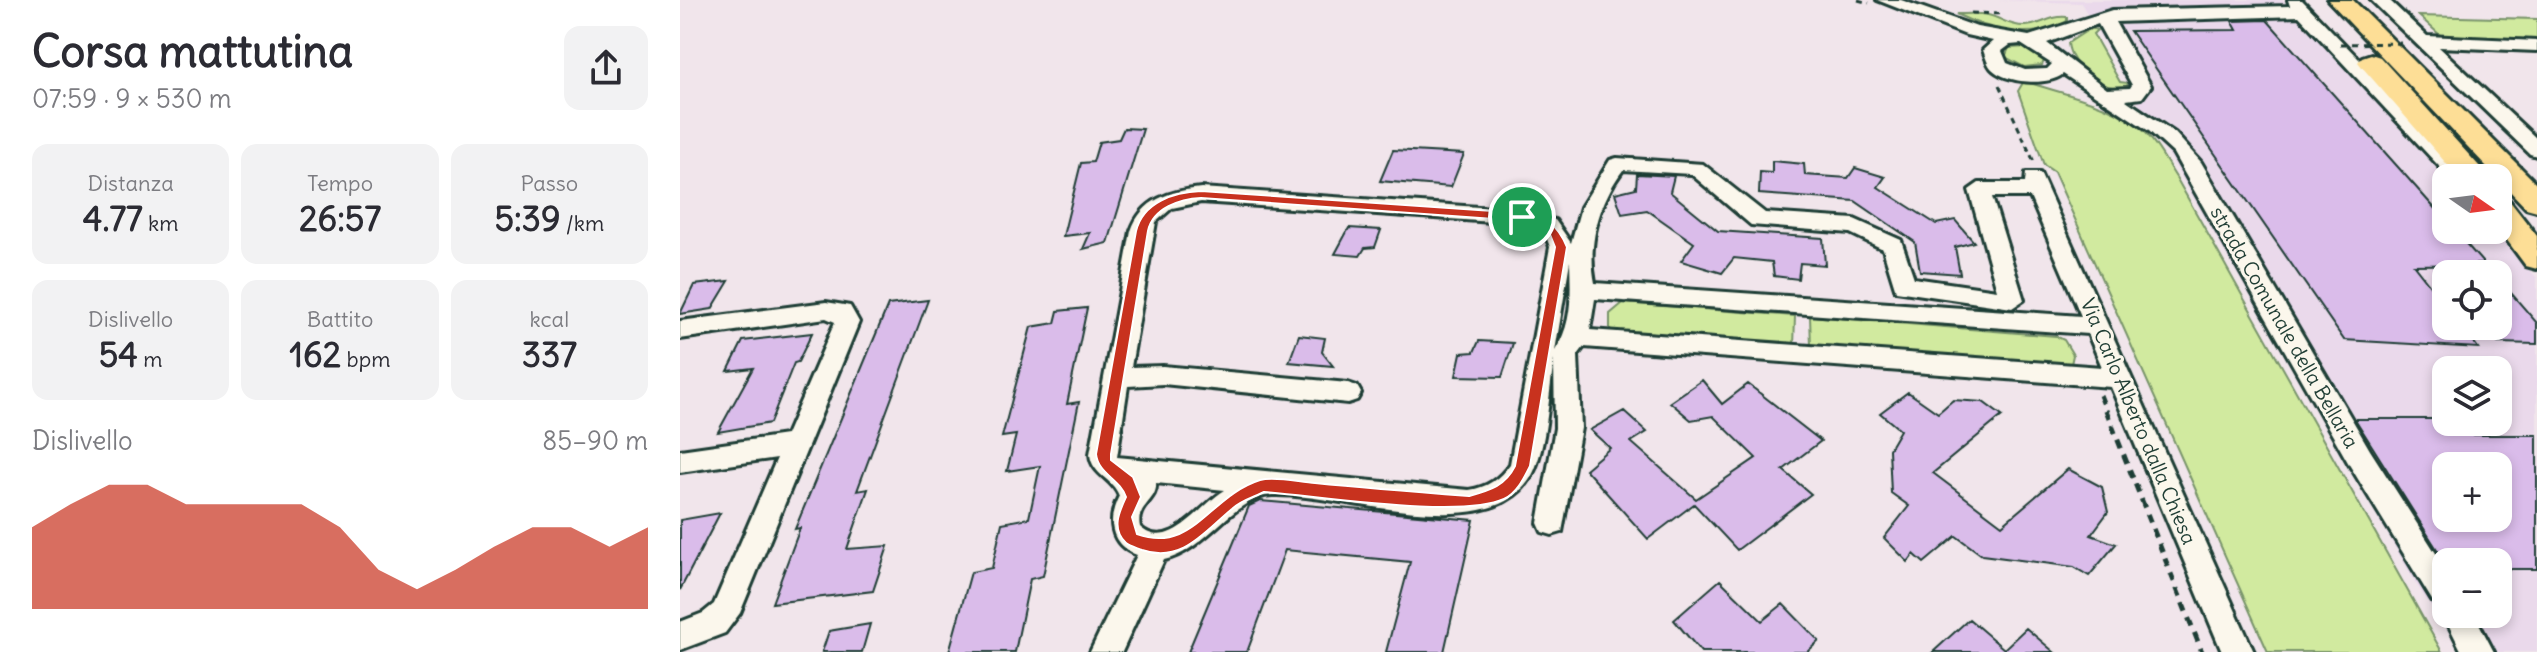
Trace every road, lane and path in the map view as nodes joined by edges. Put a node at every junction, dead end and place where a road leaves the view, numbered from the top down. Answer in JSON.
{"nodes":[{"id":1,"x":1885,"y":0,"type":"edge"},
{"id":2,"x":2340,"y":0,"type":"edge"},
{"id":3,"x":2379,"y":0,"type":"edge"},
{"id":4,"x":2310,"y":3,"type":"edge"},
{"id":5,"x":2112,"y":24,"type":"junction"},
{"id":6,"x":1958,"y":26,"type":"junction"},
{"id":7,"x":2061,"y":36,"type":"junction"},
{"id":8,"x":2020,"y":41,"type":"junction"},
{"id":9,"x":2413,"y":42,"type":"junction"},
{"id":10,"x":2340,"y":44,"type":"dead end"},
{"id":11,"x":2537,"y":46,"type":"edge"},
{"id":12,"x":2058,"y":57,"type":"junction"},
{"id":13,"x":1993,"y":65,"type":"junction"},
{"id":14,"x":2033,"y":77,"type":"junction"},
{"id":15,"x":2098,"y":91,"type":"junction"},
{"id":16,"x":2439,"y":99,"type":"junction"},
{"id":17,"x":2537,"y":150,"type":"edge"},
{"id":18,"x":2450,"y":164,"type":"edge"},
{"id":19,"x":2462,"y":164,"type":"edge"},
{"id":20,"x":2478,"y":164,"type":"edge"},
{"id":21,"x":2035,"y":177,"type":"junction"},
{"id":22,"x":2537,"y":178,"type":"edge"},
{"id":23,"x":2512,"y":199,"type":"edge"},
{"id":24,"x":2537,"y":201,"type":"edge"},
{"id":25,"x":2512,"y":225,"type":"edge"},
{"id":26,"x":2537,"y":225,"type":"edge"},
{"id":27,"x":2512,"y":232,"type":"edge"},
{"id":28,"x":2537,"y":258,"type":"edge"},
{"id":29,"x":1585,"y":290,"type":"junction"},
{"id":30,"x":2097,"y":326,"type":"junction"},
{"id":31,"x":680,"y":330,"type":"edge"},
{"id":32,"x":1577,"y":338,"type":"junction"},
{"id":33,"x":1116,"y":377,"type":"junction"},
{"id":34,"x":2120,"y":378,"type":"junction"},
{"id":35,"x":1348,"y":393,"type":"dead end"},
{"id":36,"x":2100,"y":395,"type":"dead end"},
{"id":37,"x":797,"y":444,"type":"junction"},
{"id":38,"x":680,"y":461,"type":"edge"},
{"id":39,"x":1115,"y":468,"type":"junction"},
{"id":40,"x":1187,"y":475,"type":"junction"},
{"id":41,"x":1263,"y":485,"type":"junction"},
{"id":42,"x":1133,"y":497,"type":"junction"},
{"id":43,"x":1209,"y":520,"type":"junction"},
{"id":44,"x":1552,"y":523,"type":"dead end"},
{"id":45,"x":1155,"y":547,"type":"junction"},
{"id":46,"x":2432,"y":573,"type":"edge"},
{"id":47,"x":2465,"y":628,"type":"edge"},
{"id":48,"x":680,"y":636,"type":"edge"},
{"id":49,"x":1106,"y":652,"type":"edge"},
{"id":50,"x":2202,"y":652,"type":"edge"},
{"id":51,"x":2238,"y":652,"type":"edge"},
{"id":52,"x":2478,"y":652,"type":"edge"}],
"edges":[{"from":1,"to":6,"type":"street"},
{"from":2,"to":16,"type":"highway"},
{"from":3,"to":9,"type":"street"},
{"from":4,"to":5,"type":"street"},
{"from":4,"to":18,"type":"street"},
{"from":4,"to":19,"type":"highway"},
{"from":4,"to":20,"type":"highway"},
{"from":5,"to":7,"type":"street"},
{"from":5,"to":15,"type":"street"},
{"from":6,"to":8,"type":"street"},
{"from":6,"to":13,"type":"street"},
{"from":7,"to":8,"type":"street"},
{"from":7,"to":12,"type":"street"},
{"from":8,"to":12,"type":"street"},
{"from":8,"to":13,"type":"street"},
{"from":9,"to":10,"type":"path","bridge":true},
{"from":9,"to":11,"type":"street"},
{"from":9,"to":17,"type":"street"},
{"from":12,"to":14,"type":"street"},
{"from":12,"to":15,"type":"street"},
{"from":13,"to":14,"type":"street"},
{"from":13,"to":21,"type":"path"},
{"from":14,"to":15,"type":"street"},
{"from":15,"to":46,"type":"street","name":"strada Comunale della Bellaria"},
{"from":16,"to":22,"type":"highway"},
{"from":16,"to":24,"type":"highway"},
{"from":21,"to":29,"type":"street"},
{"from":21,"to":30,"type":"street","name":"Via Carlo Alberto dalla Chiesa"},
{"from":23,"to":26,"type":"highway"},
{"from":25,"to":28,"type":"highway"},
{"from":27,"to":28,"type":"street"},
{"from":29,"to":30,"type":"street"},
{"from":29,"to":32,"type":"street"},
{"from":30,"to":34,"type":"street","name":"Via Carlo Alberto dalla Chiesa"},
{"from":31,"to":37,"type":"street"},
{"from":32,"to":34,"type":"street"},
{"from":32,"to":44,"type":"street"},
{"from":33,"to":35,"type":"street"},
{"from":33,"to":39,"type":"street"},
{"from":33,"to":41,"type":"street"},
{"from":34,"to":51,"type":"street","name":"Via Carlo Alberto dalla Chiesa"},
{"from":36,"to":50,"type":"path"},
{"from":37,"to":38,"type":"street"},
{"from":37,"to":48,"type":"street"},
{"from":39,"to":40,"type":"street"},
{"from":39,"to":42,"type":"street"},
{"from":40,"to":41,"type":"street"},
{"from":40,"to":42,"type":"street"},
{"from":40,"to":43,"type":"street"},
{"from":41,"to":43,"type":"street"},
{"from":42,"to":45,"type":"street"},
{"from":43,"to":45,"type":"street"},
{"from":45,"to":49,"type":"street"},
{"from":47,"to":52,"type":"street"}]}
